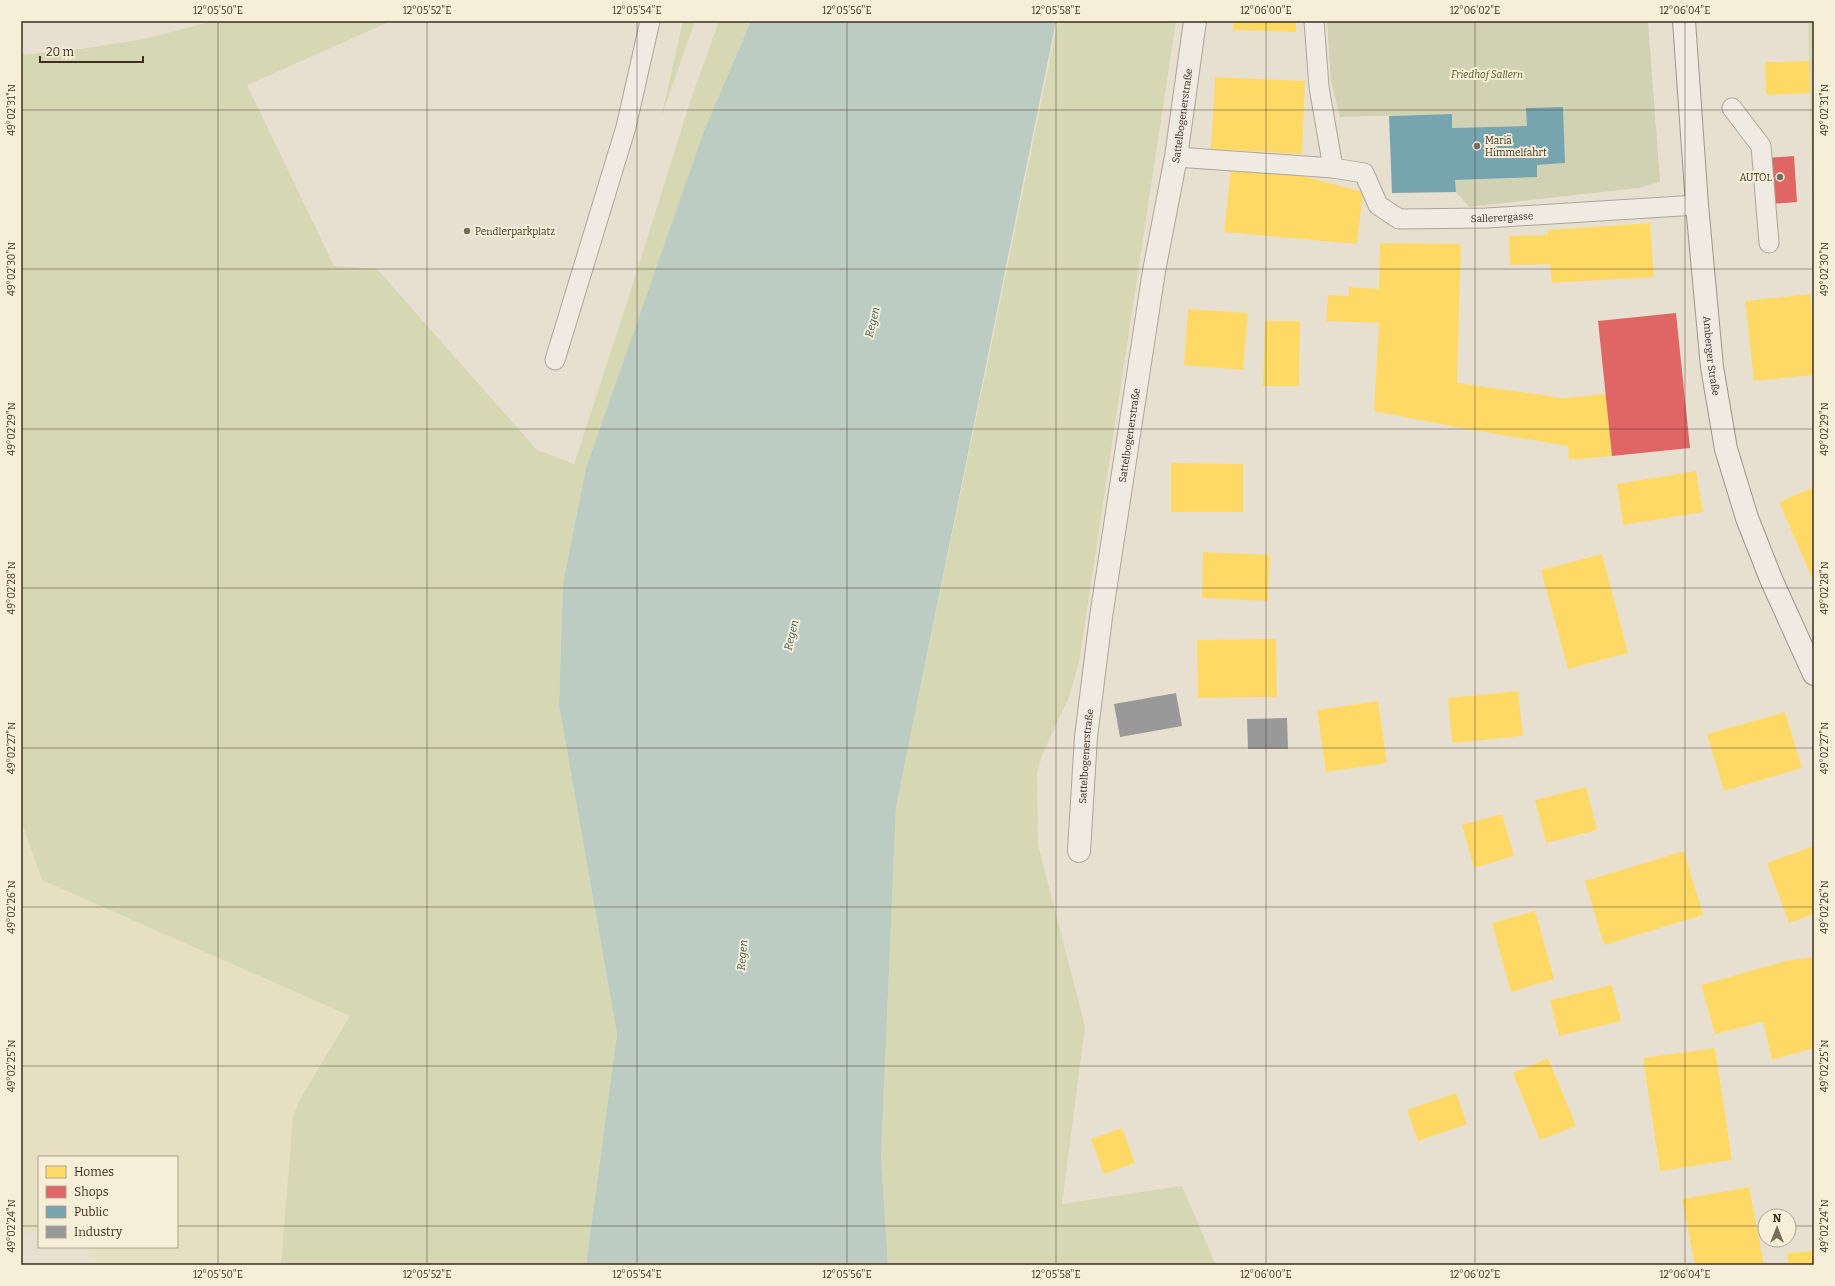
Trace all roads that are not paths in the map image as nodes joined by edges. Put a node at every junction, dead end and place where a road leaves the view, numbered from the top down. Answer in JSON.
{"nodes":[{"id":1,"x":650,"y":21,"type":"edge"},
{"id":2,"x":1195,"y":21,"type":"edge"},
{"id":3,"x":1314,"y":21,"type":"edge"},
{"id":4,"x":1684,"y":21,"type":"edge"},
{"id":5,"x":1732,"y":108,"type":"dead end"},
{"id":6,"x":1176,"y":157,"type":"junction"},
{"id":7,"x":1333,"y":168,"type":"junction"},
{"id":8,"x":1697,"y":205,"type":"junction"},
{"id":9,"x":1769,"y":243,"type":"dead end"},
{"id":10,"x":555,"y":360,"type":"dead end"},
{"id":11,"x":1814,"y":674,"type":"edge"},
{"id":12,"x":1079,"y":851,"type":"dead end"}],
"edges":[{"from":1,"to":10,"type":"lane"},
{"from":2,"to":6,"type":"street","name":"Sattelbogenerstraße"},
{"from":3,"to":7,"type":"lane"},
{"from":4,"to":8,"type":"street","name":"Amberger Straße"},
{"from":5,"to":9,"type":"lane"},
{"from":6,"to":7,"type":"lane","name":"Sallerergasse"},
{"from":6,"to":12,"type":"street","name":"Sattelbogenerstraße"},
{"from":7,"to":8,"type":"lane","name":"Sallerergasse"},
{"from":8,"to":11,"type":"street","name":"Amberger Straße"}]}
